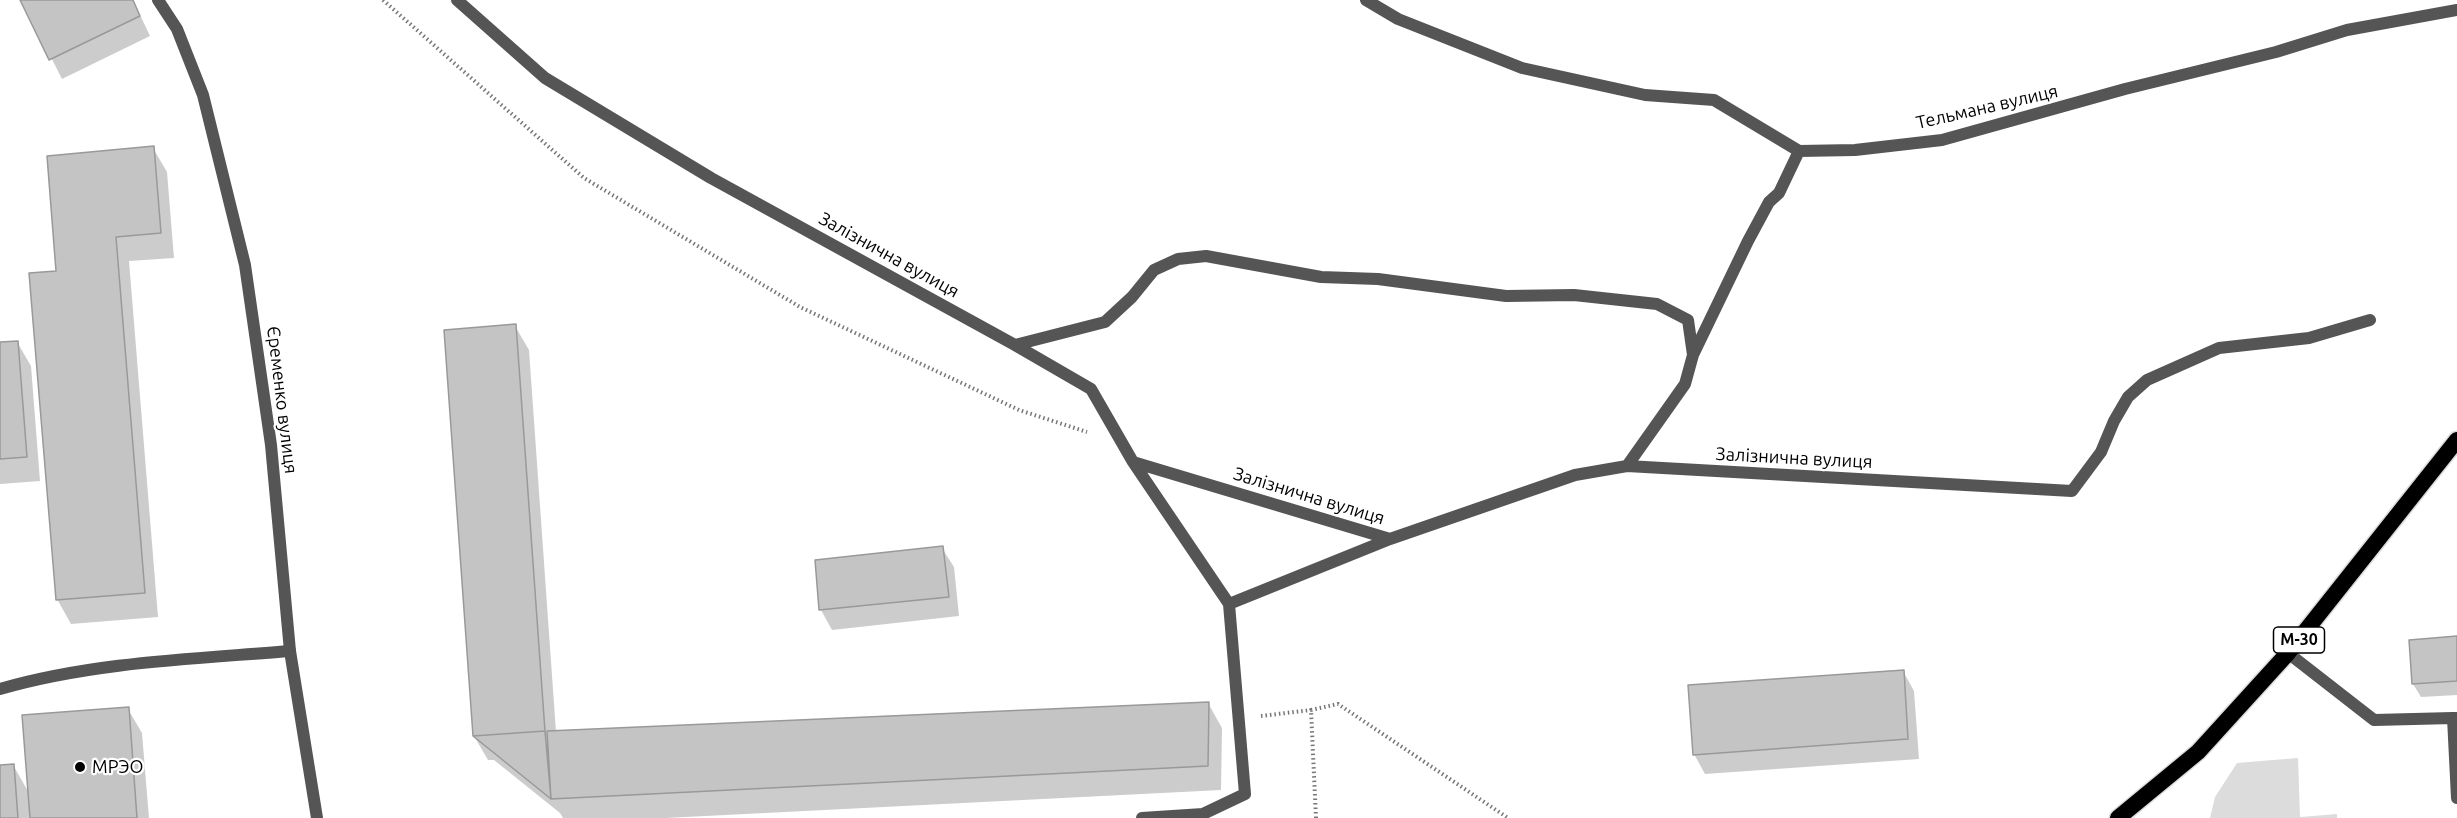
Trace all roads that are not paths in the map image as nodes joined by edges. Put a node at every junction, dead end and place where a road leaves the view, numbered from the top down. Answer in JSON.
{"nodes":[{"id":1,"x":158,"y":0,"type":"edge"},
{"id":2,"x":457,"y":0,"type":"edge"},
{"id":3,"x":1366,"y":0,"type":"edge"},
{"id":4,"x":2457,"y":10,"type":"edge"},
{"id":5,"x":1799,"y":151,"type":"junction"},
{"id":6,"x":2370,"y":320,"type":"dead end"},
{"id":7,"x":1015,"y":345,"type":"junction"},
{"id":8,"x":1694,"y":355,"type":"junction"},
{"id":9,"x":2457,"y":440,"type":"edge"},
{"id":10,"x":1133,"y":462,"type":"junction"},
{"id":11,"x":1628,"y":466,"type":"junction"},
{"id":12,"x":1390,"y":539,"type":"junction"},
{"id":13,"x":1229,"y":604,"type":"junction"},
{"id":14,"x":290,"y":651,"type":"junction"},
{"id":15,"x":2288,"y":653,"type":"junction"},
{"id":16,"x":0,"y":689,"type":"edge"},
{"id":17,"x":2455,"y":718,"type":"edge"},
{"id":18,"x":2457,"y":798,"type":"edge"},
{"id":19,"x":317,"y":818,"type":"edge"},
{"id":20,"x":1143,"y":818,"type":"edge"},
{"id":21,"x":2118,"y":818,"type":"edge"}],
"edges":[{"from":1,"to":14,"type":"street","name":"Єременко вулиця"},
{"from":2,"to":7,"type":"street","name":"Залізнична вулиця"},
{"from":3,"to":5,"type":"street"},
{"from":4,"to":5,"type":"street","name":"Тельмана вулиця"},
{"from":5,"to":8,"type":"street"},
{"from":6,"to":11,"type":"street","name":"Залізнична вулиця"},
{"from":7,"to":8,"type":"street"},
{"from":7,"to":10,"type":"street","name":"Залізнична вулиця"},
{"from":8,"to":11,"type":"street"},
{"from":9,"to":15,"type":"highway","number":"М-30"},
{"from":10,"to":12,"type":"street","name":"Залізнична вулиця"},
{"from":10,"to":13,"type":"street"},
{"from":11,"to":12,"type":"street","name":"Залізнична вулиця"},
{"from":12,"to":13,"type":"street"},
{"from":13,"to":20,"type":"street"},
{"from":14,"to":16,"type":"street"},
{"from":14,"to":19,"type":"street","name":"Єременко вулиця"},
{"from":15,"to":17,"type":"street"},
{"from":15,"to":21,"type":"highway","number":"М-30"},
{"from":17,"to":18,"type":"street"}]}
